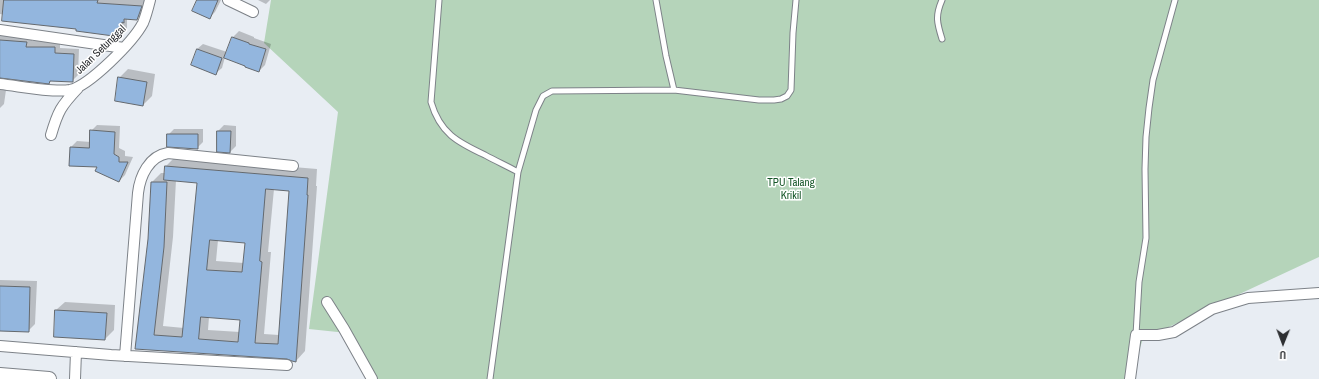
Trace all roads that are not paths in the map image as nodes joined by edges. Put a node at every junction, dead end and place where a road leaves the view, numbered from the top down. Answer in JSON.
{"nodes":[{"id":1,"x":149,"y":0,"type":"edge"},
{"id":2,"x":228,"y":0,"type":"edge"},
{"id":3,"x":439,"y":0,"type":"edge"},
{"id":4,"x":656,"y":0,"type":"edge"},
{"id":5,"x":796,"y":0,"type":"edge"},
{"id":6,"x":942,"y":0,"type":"edge"},
{"id":7,"x":1175,"y":0,"type":"edge"},
{"id":8,"x":253,"y":12,"type":"dead end"},
{"id":9,"x":0,"y":30,"type":"edge"},
{"id":10,"x":942,"y":39,"type":"dead end"},
{"id":11,"x":124,"y":48,"type":"junction"},
{"id":12,"x":0,"y":84,"type":"edge"},
{"id":13,"x":78,"y":88,"type":"junction"},
{"id":14,"x":674,"y":90,"type":"junction"},
{"id":15,"x":51,"y":135,"type":"dead end"},
{"id":16,"x":292,"y":166,"type":"dead end"},
{"id":17,"x":518,"y":172,"type":"junction"},
{"id":18,"x":1319,"y":293,"type":"edge"},
{"id":19,"x":327,"y":302,"type":"dead end"},
{"id":20,"x":1136,"y":334,"type":"junction"},
{"id":21,"x":0,"y":346,"type":"edge"},
{"id":22,"x":76,"y":352,"type":"junction"},
{"id":23,"x":125,"y":356,"type":"junction"},
{"id":24,"x":287,"y":365,"type":"dead end"},
{"id":25,"x":0,"y":375,"type":"edge"},
{"id":26,"x":30,"y":378,"type":"edge"},
{"id":27,"x":49,"y":379,"type":"edge"},
{"id":28,"x":75,"y":379,"type":"edge"},
{"id":29,"x":372,"y":379,"type":"edge"},
{"id":30,"x":490,"y":379,"type":"edge"},
{"id":31,"x":1130,"y":379,"type":"edge"}],
"edges":[{"from":1,"to":11,"type":"street","name":"Jalan Setunggal"},
{"from":2,"to":8,"type":"street"},
{"from":3,"to":17,"type":"lane"},
{"from":4,"to":14,"type":"lane"},
{"from":5,"to":14,"type":"lane"},
{"from":6,"to":10,"type":"lane"},
{"from":7,"to":20,"type":"lane"},
{"from":9,"to":11,"type":"street"},
{"from":11,"to":13,"type":"street","name":"Jalan Setunggal"},
{"from":12,"to":13,"type":"street","name":"Jalan Setunggal"},
{"from":13,"to":15,"type":"street"},
{"from":14,"to":17,"type":"lane"},
{"from":16,"to":23,"type":"street"},
{"from":17,"to":30,"type":"lane"},
{"from":18,"to":20,"type":"street"},
{"from":19,"to":29,"type":"street"},
{"from":20,"to":31,"type":"street"},
{"from":21,"to":22,"type":"street"},
{"from":22,"to":23,"type":"street"},
{"from":22,"to":28,"type":"street"},
{"from":23,"to":24,"type":"street"},
{"from":25,"to":26,"type":"street"},
{"from":26,"to":27,"type":"street"}]}
